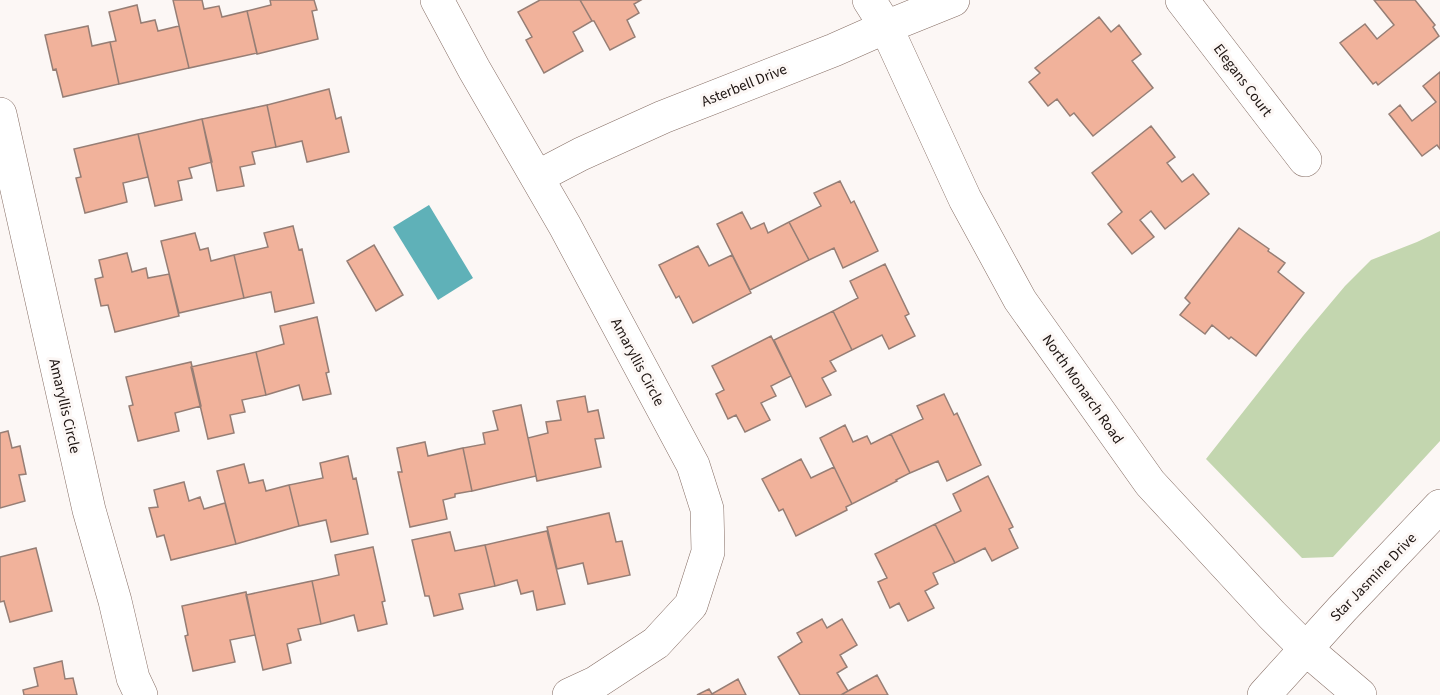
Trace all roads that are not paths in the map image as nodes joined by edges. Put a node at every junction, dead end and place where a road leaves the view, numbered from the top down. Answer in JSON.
{"nodes":[{"id":1,"x":436,"y":0,"type":"edge"},
{"id":2,"x":953,"y":0,"type":"edge"},
{"id":3,"x":1182,"y":0,"type":"edge"},
{"id":4,"x":881,"y":9,"type":"edge"},
{"id":5,"x":0,"y":114,"type":"edge"},
{"id":6,"x":1305,"y":160,"type":"dead end"},
{"id":7,"x":537,"y":177,"type":"junction"},
{"id":8,"x":1440,"y":507,"type":"edge"},
{"id":9,"x":1306,"y":649,"type":"junction"},
{"id":10,"x":141,"y":695,"type":"edge"},
{"id":11,"x":569,"y":695,"type":"edge"},
{"id":12,"x":1264,"y":695,"type":"edge"},
{"id":13,"x":1360,"y":695,"type":"edge"}],
"edges":[{"from":1,"to":7,"type":"street","name":"Amaryllis Circle"},
{"from":2,"to":4,"type":"street","name":"Asterbell Drive"},
{"from":3,"to":6,"type":"street","name":"Elegans Court"},
{"from":4,"to":7,"type":"street","name":"Asterbell Drive"},
{"from":4,"to":9,"type":"street","name":"North Monarch Road"},
{"from":5,"to":10,"type":"street","name":"Amaryllis Circle"},
{"from":7,"to":11,"type":"street","name":"Amaryllis Circle"},
{"from":8,"to":9,"type":"street","name":"Star Jasmine Drive"},
{"from":9,"to":12,"type":"street","name":"Star Jasmine Drive"},
{"from":9,"to":13,"type":"street","name":"North Monarch Road"}]}
